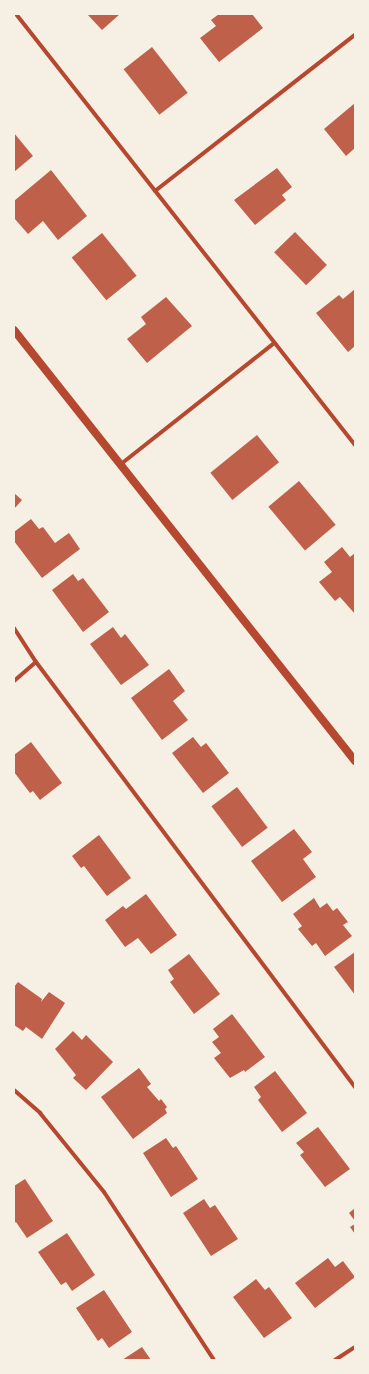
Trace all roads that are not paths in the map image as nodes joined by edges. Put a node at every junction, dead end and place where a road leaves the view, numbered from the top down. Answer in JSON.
{"nodes":[{"id":1,"x":16,"y":14,"type":"edge"},
{"id":2,"x":355,"y":35,"type":"edge"},
{"id":3,"x":154,"y":191,"type":"junction"},
{"id":4,"x":14,"y":330,"type":"edge"},
{"id":5,"x":274,"y":343,"type":"junction"},
{"id":6,"x":354,"y":442,"type":"edge"},
{"id":7,"x":120,"y":464,"type":"junction"},
{"id":8,"x":14,"y":628,"type":"edge"},
{"id":9,"x":36,"y":662,"type":"junction"},
{"id":10,"x":14,"y":682,"type":"edge"},
{"id":11,"x":355,"y":761,"type":"edge"},
{"id":12,"x":355,"y":1087,"type":"edge"},
{"id":13,"x":14,"y":1090,"type":"edge"},
{"id":14,"x":355,"y":1347,"type":"edge"},
{"id":15,"x":214,"y":1360,"type":"edge"},
{"id":16,"x":335,"y":1360,"type":"edge"}],
"edges":[{"from":1,"to":3,"type":"street"},
{"from":2,"to":3,"type":"street"},
{"from":3,"to":5,"type":"street"},
{"from":4,"to":7,"type":"main road"},
{"from":5,"to":6,"type":"street"},
{"from":5,"to":7,"type":"street"},
{"from":7,"to":11,"type":"main road"},
{"from":8,"to":9,"type":"street"},
{"from":9,"to":10,"type":"street"},
{"from":9,"to":12,"type":"street"},
{"from":13,"to":15,"type":"street"},
{"from":14,"to":16,"type":"street"}]}
